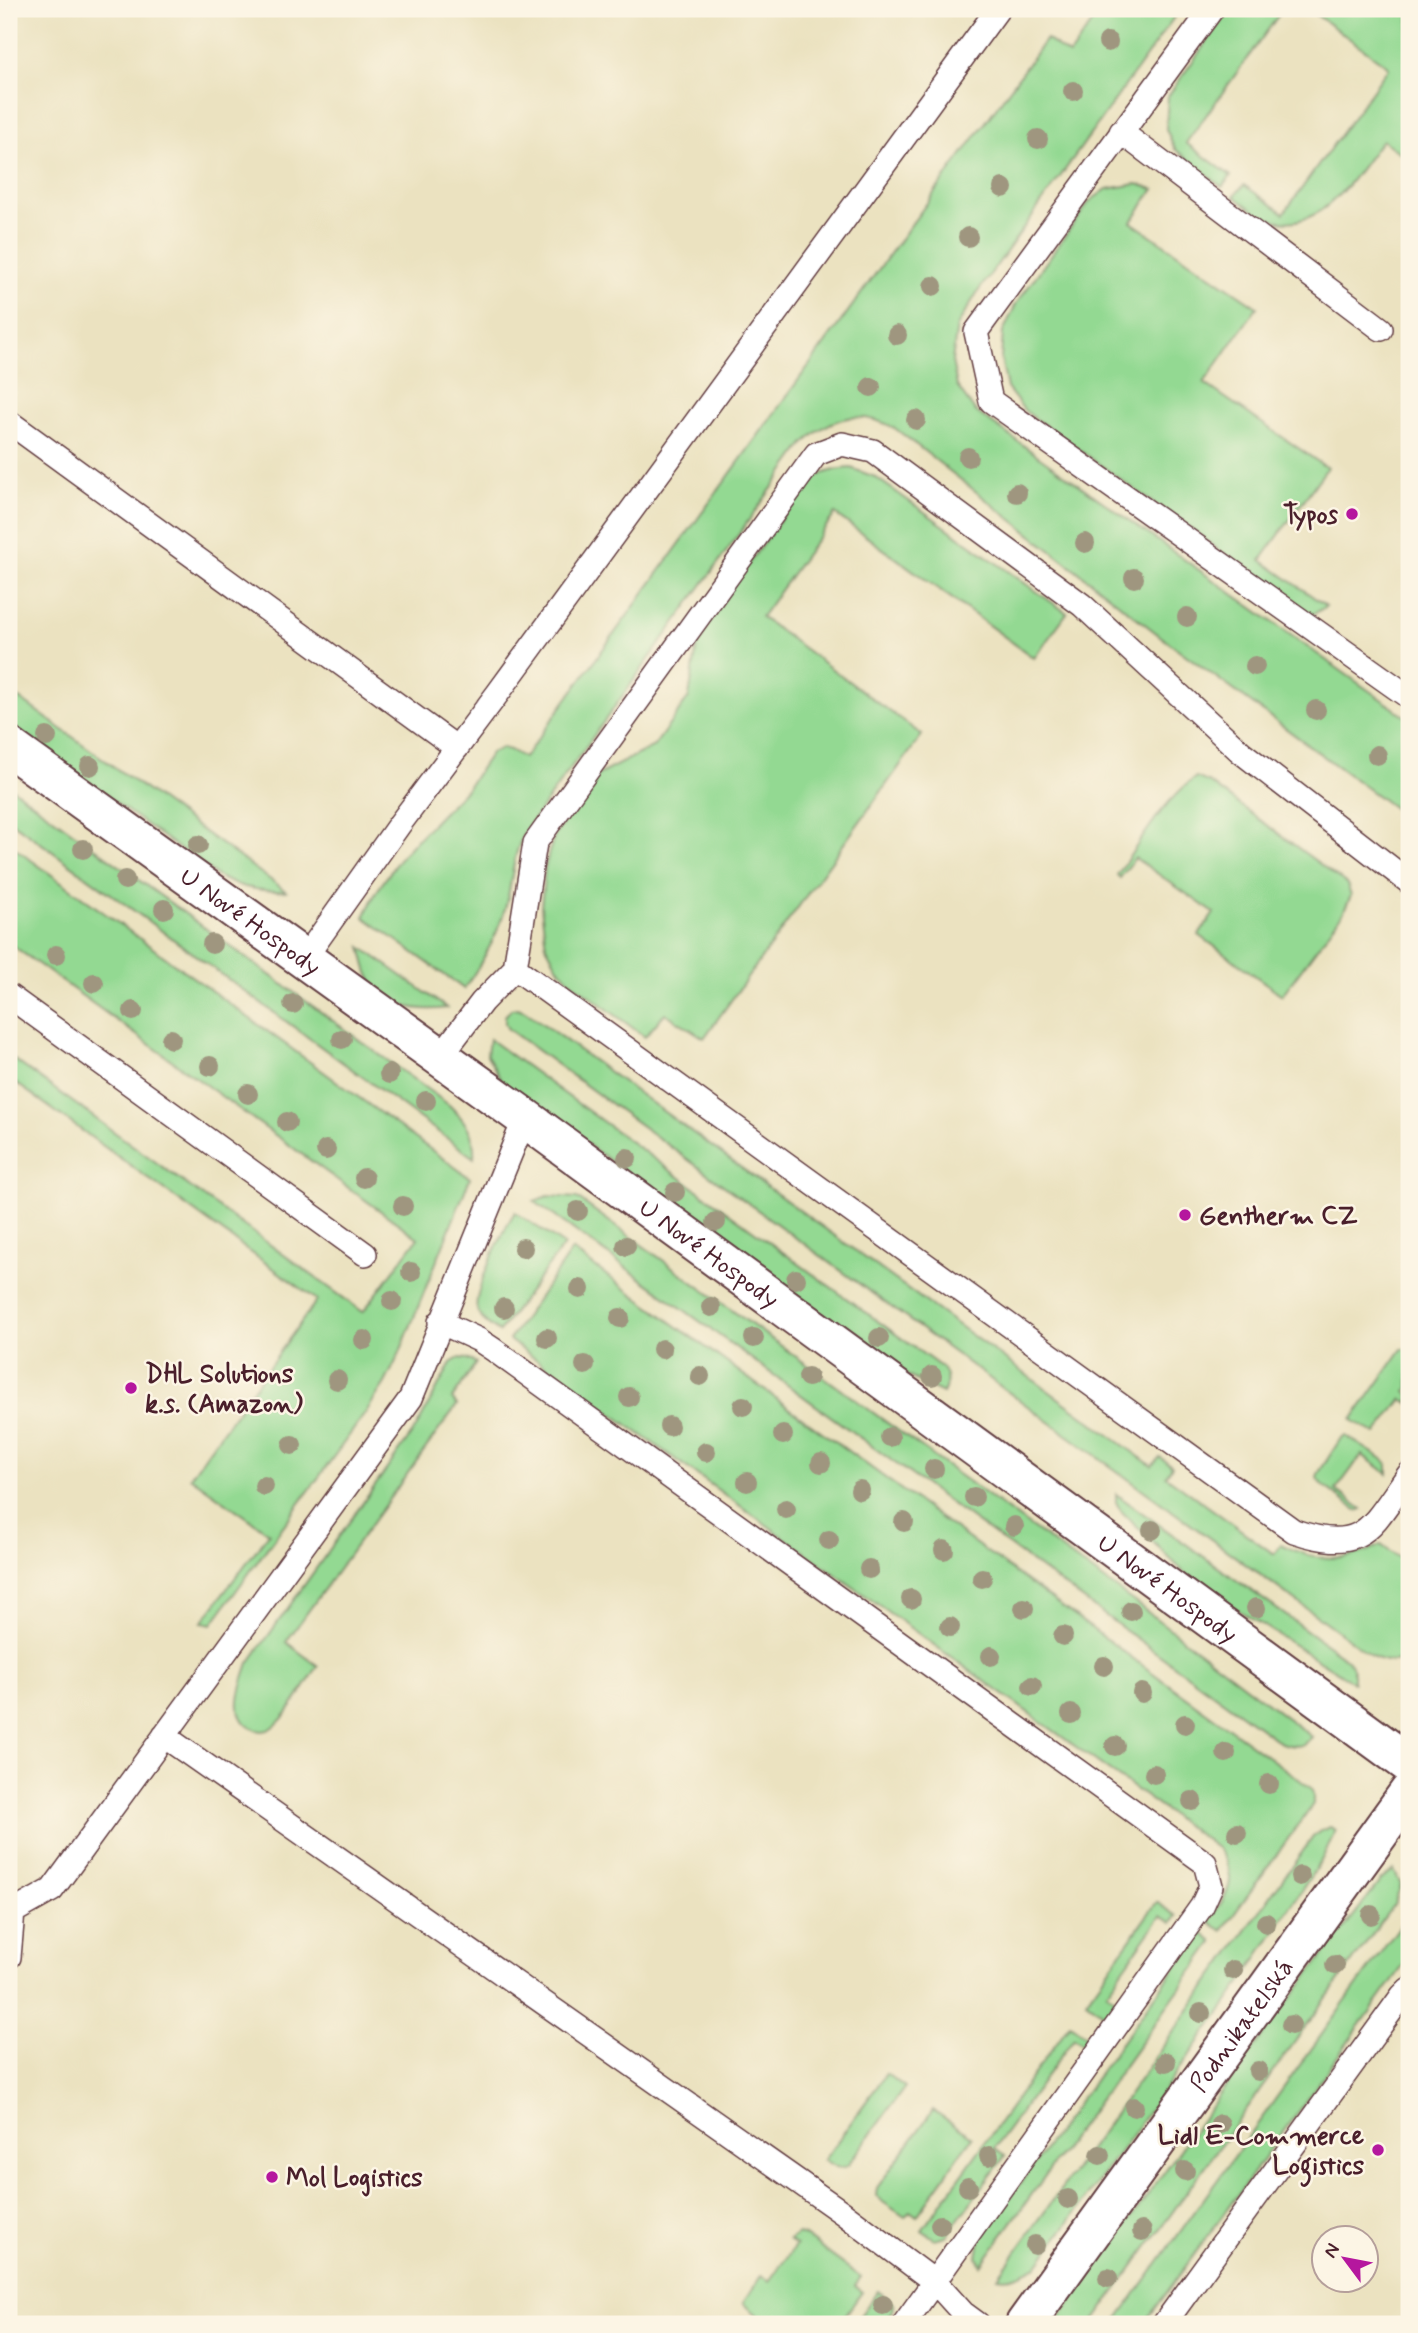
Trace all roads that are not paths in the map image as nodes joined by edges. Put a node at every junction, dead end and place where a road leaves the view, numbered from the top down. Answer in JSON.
{"nodes":[{"id":1,"x":998,"y":9,"type":"edge"},
{"id":2,"x":1212,"y":9,"type":"edge"},
{"id":3,"x":1121,"y":132,"type":"junction"},
{"id":4,"x":1381,"y":329,"type":"dead end"},
{"id":5,"x":9,"y":422,"type":"edge"},
{"id":6,"x":1409,"y":697,"type":"edge"},
{"id":7,"x":9,"y":747,"type":"edge"},
{"id":8,"x":457,"y":748,"type":"junction"},
{"id":9,"x":1409,"y":882,"type":"edge"},
{"id":10,"x":304,"y":959,"type":"junction"},
{"id":11,"x":515,"y":968,"type":"junction"},
{"id":12,"x":9,"y":996,"type":"edge"},
{"id":13,"x":440,"y":1057,"type":"junction"},
{"id":14,"x":525,"y":1118,"type":"junction"},
{"id":15,"x":365,"y":1254,"type":"dead end"},
{"id":16,"x":440,"y":1322,"type":"junction"},
{"id":17,"x":1409,"y":1474,"type":"edge"},
{"id":18,"x":164,"y":1736,"type":"junction"},
{"id":19,"x":1409,"y":1764,"type":"edge"},
{"id":20,"x":1409,"y":1792,"type":"edge"},
{"id":21,"x":11,"y":1912,"type":"edge"},
{"id":22,"x":9,"y":1956,"type":"edge"},
{"id":23,"x":1409,"y":1989,"type":"edge"},
{"id":24,"x":935,"y":2282,"type":"junction"},
{"id":25,"x":904,"y":2324,"type":"edge"},
{"id":26,"x":978,"y":2324,"type":"edge"},
{"id":27,"x":1026,"y":2324,"type":"edge"},
{"id":28,"x":1164,"y":2324,"type":"edge"}],
"edges":[{"from":1,"to":8,"type":"lane"},
{"from":2,"to":3,"type":"lane"},
{"from":3,"to":4,"type":"lane"},
{"from":3,"to":6,"type":"lane"},
{"from":5,"to":8,"type":"lane"},
{"from":7,"to":10,"type":"street","name":"U Nové Hospody"},
{"from":8,"to":10,"type":"lane"},
{"from":9,"to":11,"type":"lane"},
{"from":10,"to":13,"type":"street","name":"U Nové Hospody"},
{"from":11,"to":13,"type":"lane"},
{"from":11,"to":17,"type":"lane"},
{"from":12,"to":15,"type":"lane"},
{"from":13,"to":14,"type":"street","name":"U Nové Hospody"},
{"from":14,"to":16,"type":"lane"},
{"from":14,"to":19,"type":"street","name":"U Nové Hospody"},
{"from":16,"to":18,"type":"lane"},
{"from":16,"to":24,"type":"lane"},
{"from":18,"to":21,"type":"lane"},
{"from":18,"to":24,"type":"lane"},
{"from":20,"to":27,"type":"street","name":"Podnikatelská"},
{"from":21,"to":22,"type":"lane"},
{"from":23,"to":28,"type":"lane"},
{"from":24,"to":25,"type":"lane"},
{"from":24,"to":26,"type":"lane"}]}
